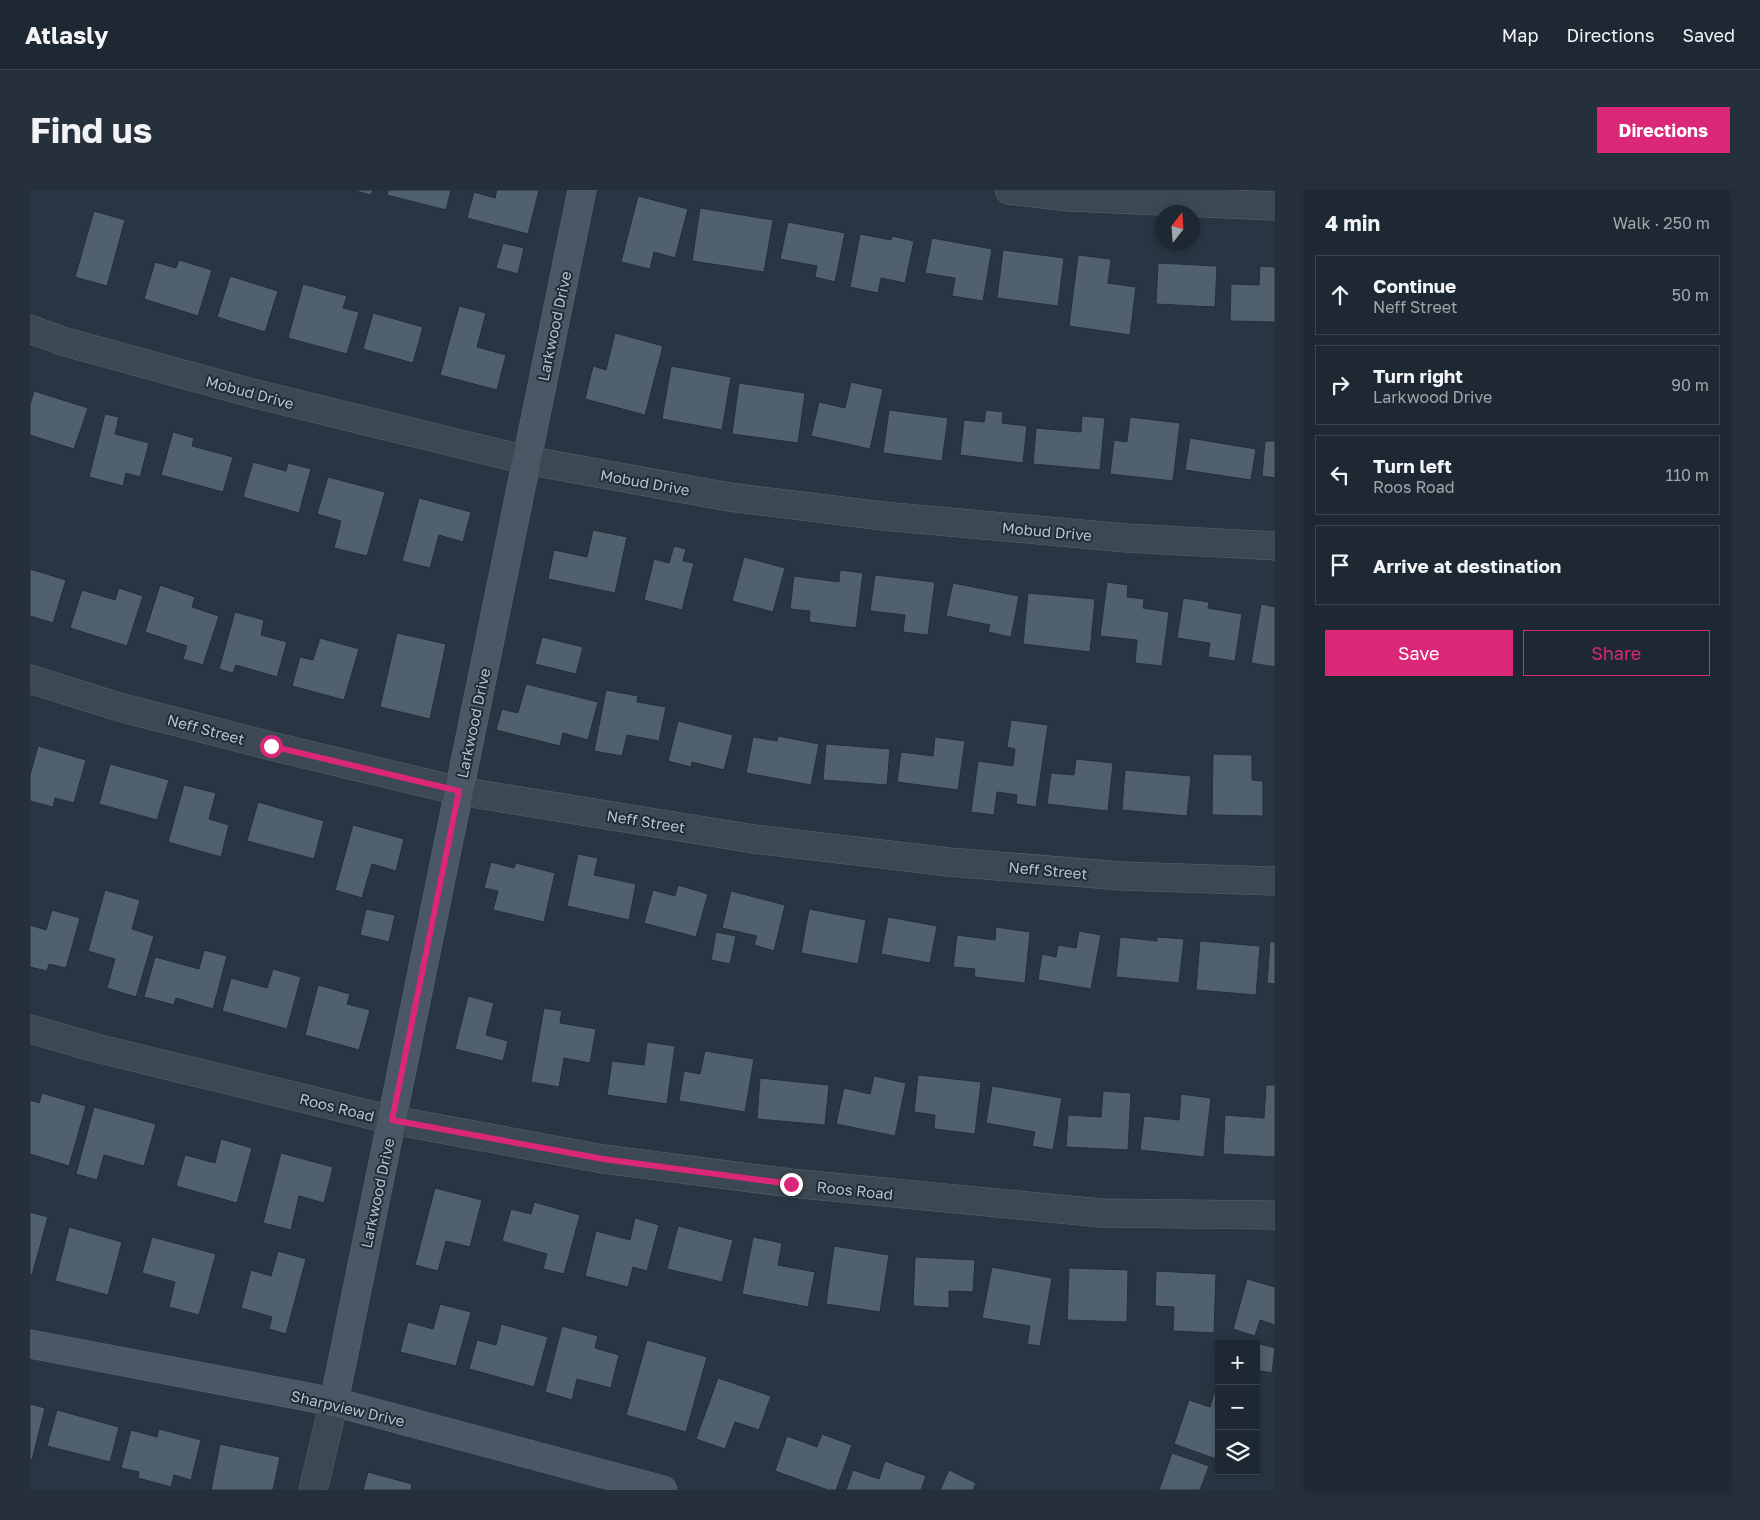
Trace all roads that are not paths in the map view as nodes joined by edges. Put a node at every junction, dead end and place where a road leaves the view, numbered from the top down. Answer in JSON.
{"nodes":[{"id":1,"x":582,"y":190,"type":"edge"},
{"id":2,"x":1009,"y":190,"type":"edge"},
{"id":3,"x":1275,"y":206,"type":"edge"},
{"id":4,"x":30,"y":329,"type":"edge"},
{"id":5,"x":526,"y":460,"type":"junction"},
{"id":6,"x":1275,"y":546,"type":"edge"},
{"id":7,"x":30,"y":679,"type":"edge"},
{"id":8,"x":459,"y":791,"type":"junction"},
{"id":9,"x":1275,"y":881,"type":"edge"},
{"id":10,"x":30,"y":1029,"type":"edge"},
{"id":11,"x":392,"y":1120,"type":"junction"},
{"id":12,"x":1275,"y":1215,"type":"edge"},
{"id":13,"x":30,"y":1344,"type":"edge"},
{"id":14,"x":334,"y":1402,"type":"junction"},
{"id":15,"x":313,"y":1490,"type":"edge"},
{"id":16,"x":663,"y":1490,"type":"edge"}],
"edges":[{"from":1,"to":5,"type":"street","name":"Larkwood Drive"},
{"from":2,"to":3,"type":"street"},
{"from":4,"to":5,"type":"street","name":"Mobud Drive"},
{"from":5,"to":6,"type":"street","name":"Mobud Drive"},
{"from":5,"to":8,"type":"street","name":"Larkwood Drive"},
{"from":7,"to":8,"type":"street","name":"Neff Street"},
{"from":8,"to":9,"type":"street","name":"Neff Street"},
{"from":8,"to":11,"type":"street","name":"Larkwood Drive"},
{"from":10,"to":11,"type":"street","name":"Roos Road"},
{"from":11,"to":12,"type":"street","name":"Roos Road"},
{"from":11,"to":14,"type":"street","name":"Larkwood Drive"},
{"from":13,"to":14,"type":"street","name":"Sharpview Drive"},
{"from":14,"to":15,"type":"street","name":"Larkwood Drive"},
{"from":14,"to":16,"type":"street","name":"Sharpview Drive"}]}
